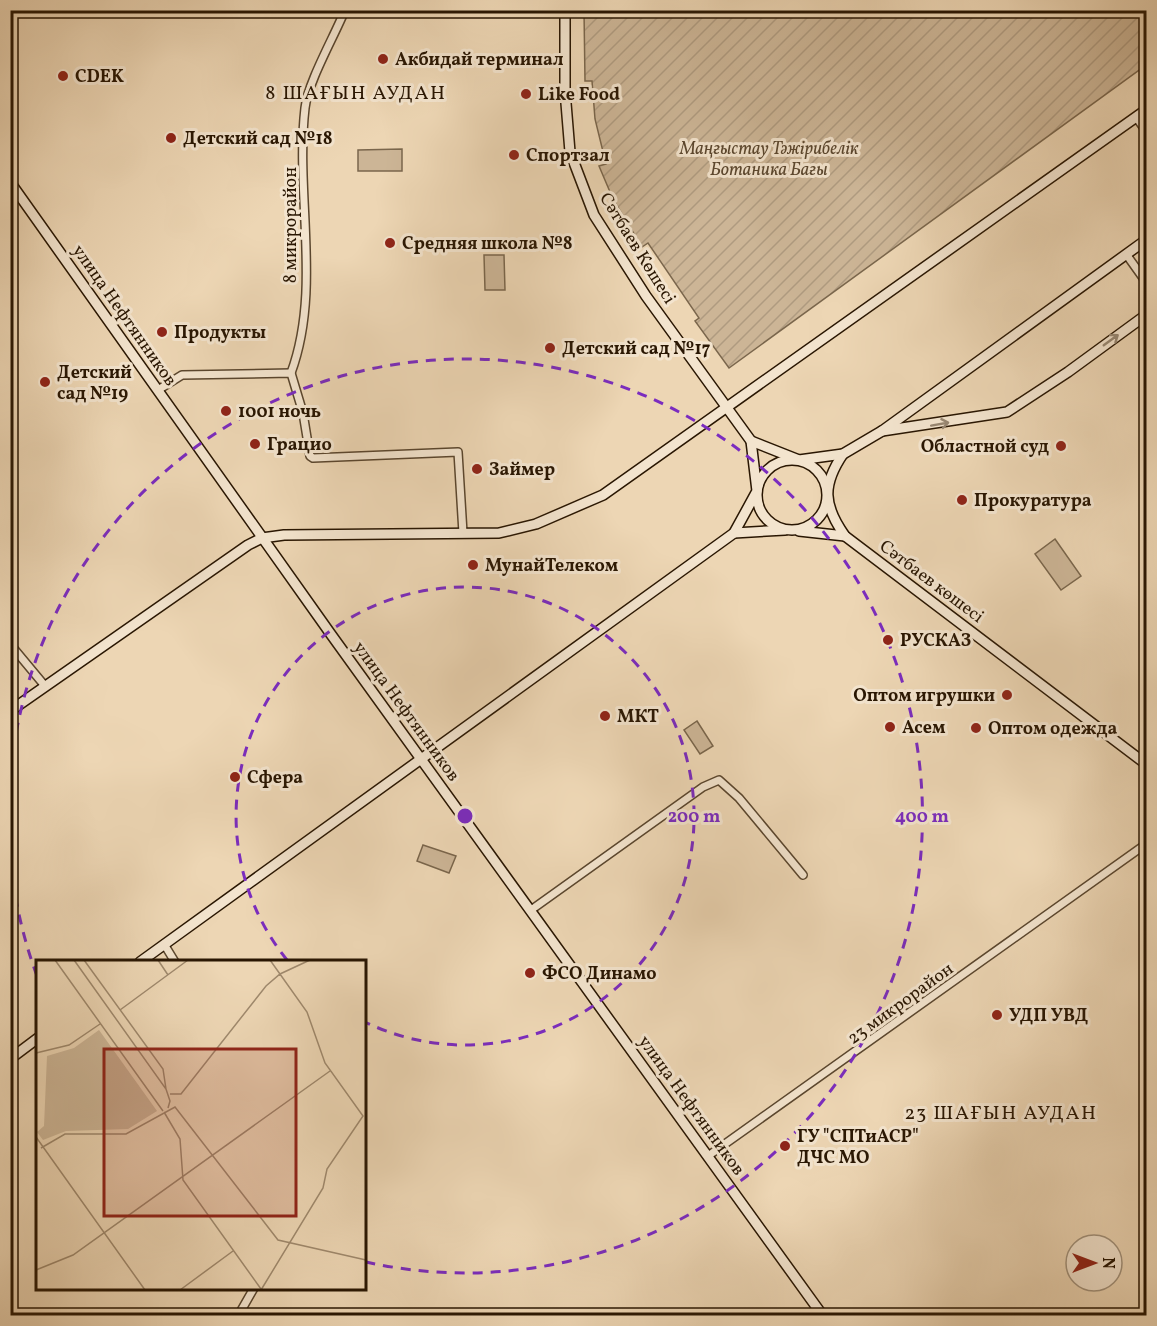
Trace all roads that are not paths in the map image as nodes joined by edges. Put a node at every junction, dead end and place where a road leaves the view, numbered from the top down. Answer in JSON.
{"nodes":[{"id":1,"x":345,"y":10,"type":"edge"},
{"id":2,"x":565,"y":10,"type":"edge"},
{"id":3,"x":1146,"y":110,"type":"edge"},
{"id":4,"x":1136,"y":117,"type":"junction"},
{"id":5,"x":1146,"y":131,"type":"edge"},
{"id":6,"x":10,"y":182,"type":"edge"},
{"id":7,"x":1146,"y":240,"type":"edge"},
{"id":8,"x":1126,"y":254,"type":"junction"},
{"id":9,"x":1146,"y":282,"type":"edge"},
{"id":10,"x":1146,"y":315,"type":"edge"},
{"id":11,"x":291,"y":373,"type":"junction"},
{"id":12,"x":158,"y":390,"type":"junction"},
{"id":13,"x":728,"y":409,"type":"junction"},
{"id":14,"x":882,"y":431,"type":"junction"},
{"id":15,"x":751,"y":441,"type":"junction"},
{"id":16,"x":843,"y":454,"type":"junction"},
{"id":17,"x":799,"y":460,"type":"junction"},
{"id":18,"x":757,"y":491,"type":"junction"},
{"id":19,"x":827,"y":499,"type":"junction"},
{"id":20,"x":792,"y":530,"type":"junction"},
{"id":21,"x":463,"y":533,"type":"junction"},
{"id":22,"x":734,"y":533,"type":"junction"},
{"id":23,"x":845,"y":536,"type":"junction"},
{"id":24,"x":262,"y":538,"type":"junction"},
{"id":25,"x":10,"y":644,"type":"edge"},
{"id":26,"x":45,"y":686,"type":"junction"},
{"id":27,"x":10,"y":711,"type":"edge"},
{"id":28,"x":421,"y":756,"type":"junction"},
{"id":29,"x":1146,"y":764,"type":"edge"},
{"id":30,"x":1146,"y":844,"type":"edge"},
{"id":31,"x":803,"y":875,"type":"dead end"},
{"id":32,"x":531,"y":910,"type":"junction"},
{"id":33,"x":164,"y":945,"type":"junction"},
{"id":34,"x":143,"y":960,"type":"edge"},
{"id":35,"x":174,"y":960,"type":"edge"},
{"id":36,"x":36,"y":1040,"type":"edge"},
{"id":37,"x":10,"y":1059,"type":"edge"},
{"id":38,"x":708,"y":1156,"type":"junction"},
{"id":39,"x":253,"y":1290,"type":"edge"},
{"id":40,"x":238,"y":1316,"type":"edge"},
{"id":41,"x":823,"y":1316,"type":"edge"}],
"edges":[{"from":1,"to":11,"type":"street","name":"8 микрорайон"},
{"from":2,"to":13,"type":"main road","name":"Сәтбаев Көшесі"},
{"from":3,"to":4,"type":"main road"},
{"from":4,"to":5,"type":"street"},
{"from":4,"to":13,"type":"main road"},
{"from":6,"to":12,"type":"main road","name":"улица Нефтянников"},
{"from":7,"to":8,"type":"main road"},
{"from":8,"to":9,"type":"street"},
{"from":8,"to":14,"type":"main road"},
{"from":14,"to":10,"type":"main road","one_way":true},
{"from":11,"to":12,"type":"street"},
{"from":11,"to":21,"type":"street"},
{"from":12,"to":24,"type":"main road","name":"улица Нефтянников"},
{"from":13,"to":15,"type":"main road","name":"Сәтбаев Көшесі"},
{"from":13,"to":21,"type":"main road"},
{"from":14,"to":16,"type":"main road"},
{"from":15,"to":17,"type":"main road"},
{"from":15,"to":18,"type":"main road","name":"Сәтбаев Көшесі"},
{"from":16,"to":17,"type":"main road"},
{"from":16,"to":19,"type":"main road"},
{"from":17,"to":18,"type":"main road"},
{"from":17,"to":19,"type":"main road"},
{"from":18,"to":20,"type":"main road"},
{"from":18,"to":22,"type":"main road"},
{"from":19,"to":20,"type":"main road"},
{"from":19,"to":23,"type":"main road","name":"Сәтбаев көшесі"},
{"from":20,"to":22,"type":"main road"},
{"from":20,"to":23,"type":"main road"},
{"from":21,"to":24,"type":"main road"},
{"from":22,"to":28,"type":"main road"},
{"from":23,"to":29,"type":"main road","name":"Сәтбаев көшесі"},
{"from":24,"to":26,"type":"main road"},
{"from":24,"to":28,"type":"main road","name":"улица Нефтянников"},
{"from":25,"to":26,"type":"street"},
{"from":26,"to":27,"type":"main road"},
{"from":28,"to":32,"type":"main road","name":"улица Нефтянников"},
{"from":28,"to":33,"type":"main road"},
{"from":30,"to":38,"type":"street","name":"23 микрорайон"},
{"from":31,"to":32,"type":"street"},
{"from":32,"to":38,"type":"main road","name":"улица Нефтянников"},
{"from":33,"to":34,"type":"main road"},
{"from":33,"to":35,"type":"street"},
{"from":36,"to":37,"type":"main road"},
{"from":38,"to":41,"type":"main road","name":"улица Нефтянников"},
{"from":39,"to":40,"type":"street"}]}
